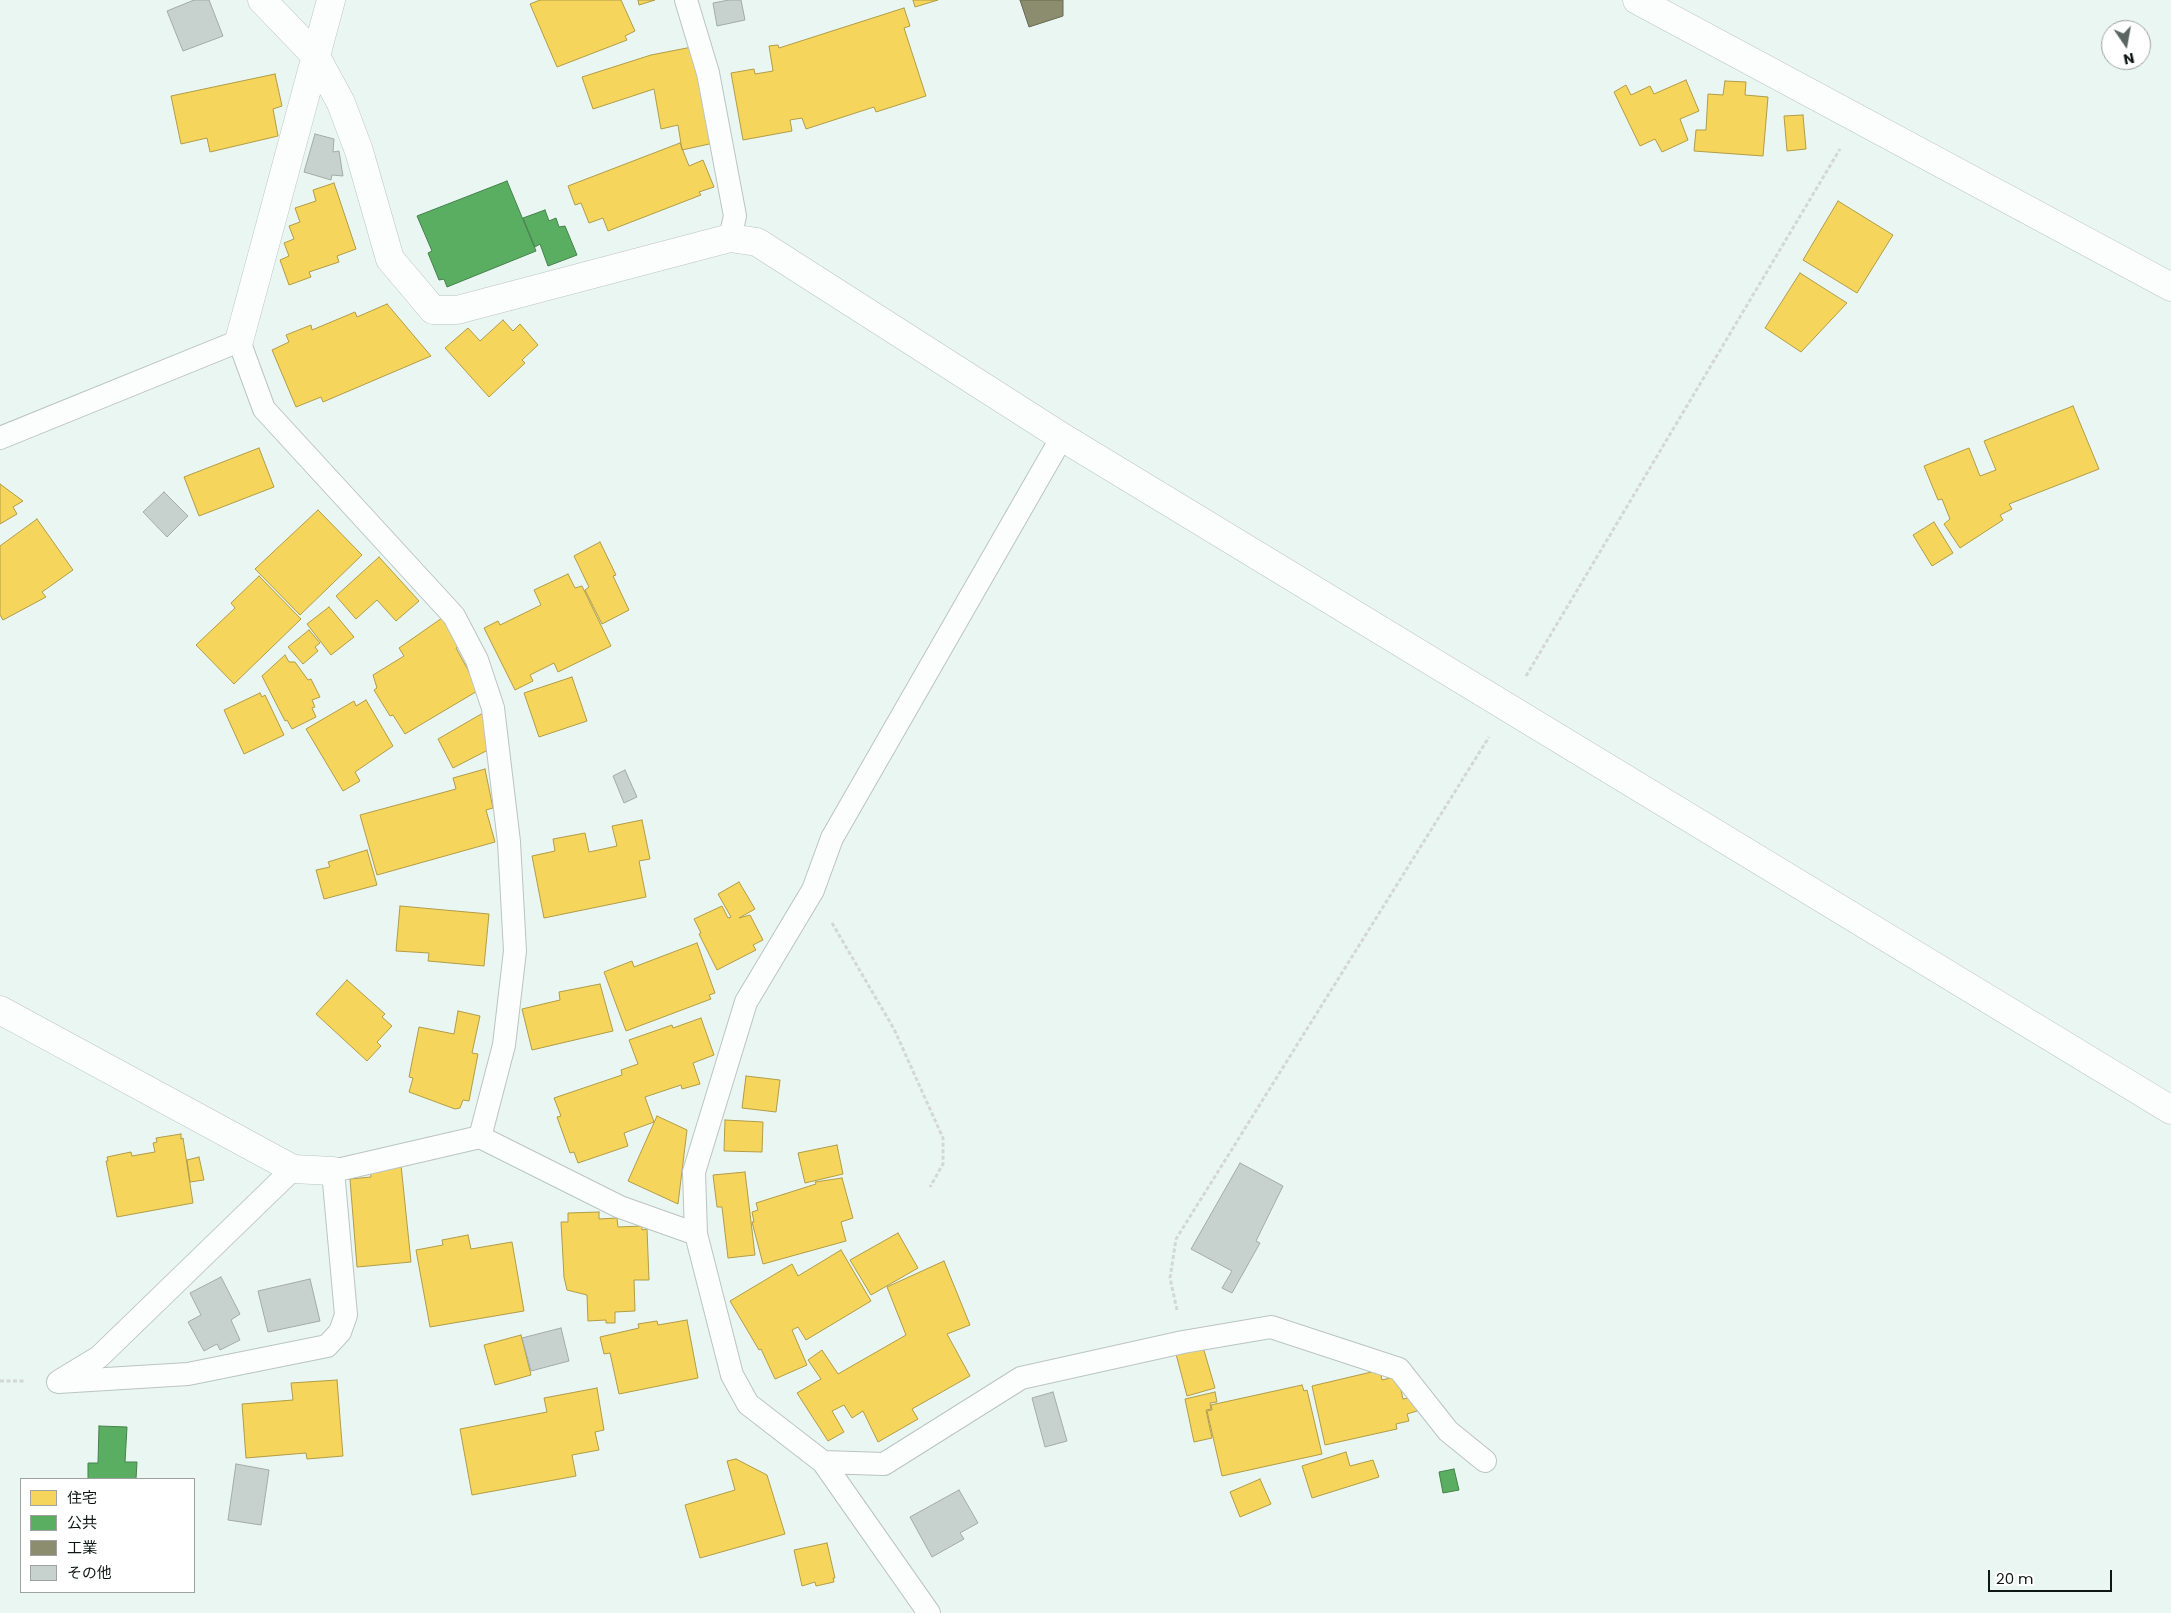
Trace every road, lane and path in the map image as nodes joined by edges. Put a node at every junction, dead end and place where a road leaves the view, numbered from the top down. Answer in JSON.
{"nodes":[{"id":1,"x":262,"y":0,"type":"edge"},
{"id":2,"x":331,"y":0,"type":"edge"},
{"id":3,"x":686,"y":0,"type":"edge"},
{"id":4,"x":1637,"y":0,"type":"edge"},
{"id":5,"x":315,"y":55,"type":"junction"},
{"id":6,"x":730,"y":238,"type":"junction"},
{"id":7,"x":2171,"y":287,"type":"edge"},
{"id":8,"x":238,"y":340,"type":"junction"},
{"id":9,"x":1062,"y":437,"type":"junction"},
{"id":10,"x":0,"y":438,"type":"edge"},
{"id":11,"x":813,"y":890,"type":"junction"},
{"id":12,"x":0,"y":1010,"type":"edge"},
{"id":13,"x":2171,"y":1110,"type":"edge"},
{"id":14,"x":480,"y":1137,"type":"junction"},
{"id":15,"x":293,"y":1169,"type":"junction"},
{"id":16,"x":333,"y":1171,"type":"junction"},
{"id":17,"x":930,"y":1187,"type":"dead end"},
{"id":18,"x":696,"y":1234,"type":"junction"},
{"id":19,"x":1485,"y":1461,"type":"dead end"},
{"id":20,"x":823,"y":1462,"type":"junction"},
{"id":21,"x":929,"y":1613,"type":"edge"}],
"edges":[{"from":1,"to":5,"type":"street"},
{"from":2,"to":5,"type":"street"},
{"from":3,"to":6,"type":"lane"},
{"from":4,"to":7,"type":"street"},
{"from":5,"to":6,"type":"street"},
{"from":5,"to":8,"type":"street"},
{"from":6,"to":9,"type":"street"},
{"from":8,"to":10,"type":"lane"},
{"from":8,"to":14,"type":"lane"},
{"from":9,"to":11,"type":"lane"},
{"from":9,"to":13,"type":"street"},
{"from":11,"to":17,"type":"path"},
{"from":11,"to":18,"type":"lane"},
{"from":12,"to":15,"type":"street"},
{"from":14,"to":16,"type":"lane"},
{"from":14,"to":18,"type":"lane"},
{"from":15,"to":16,"type":"street"},
{"from":15,"to":16,"type":"lane"},
{"from":18,"to":20,"type":"lane"},
{"from":19,"to":20,"type":"lane"},
{"from":20,"to":21,"type":"lane"}]}
